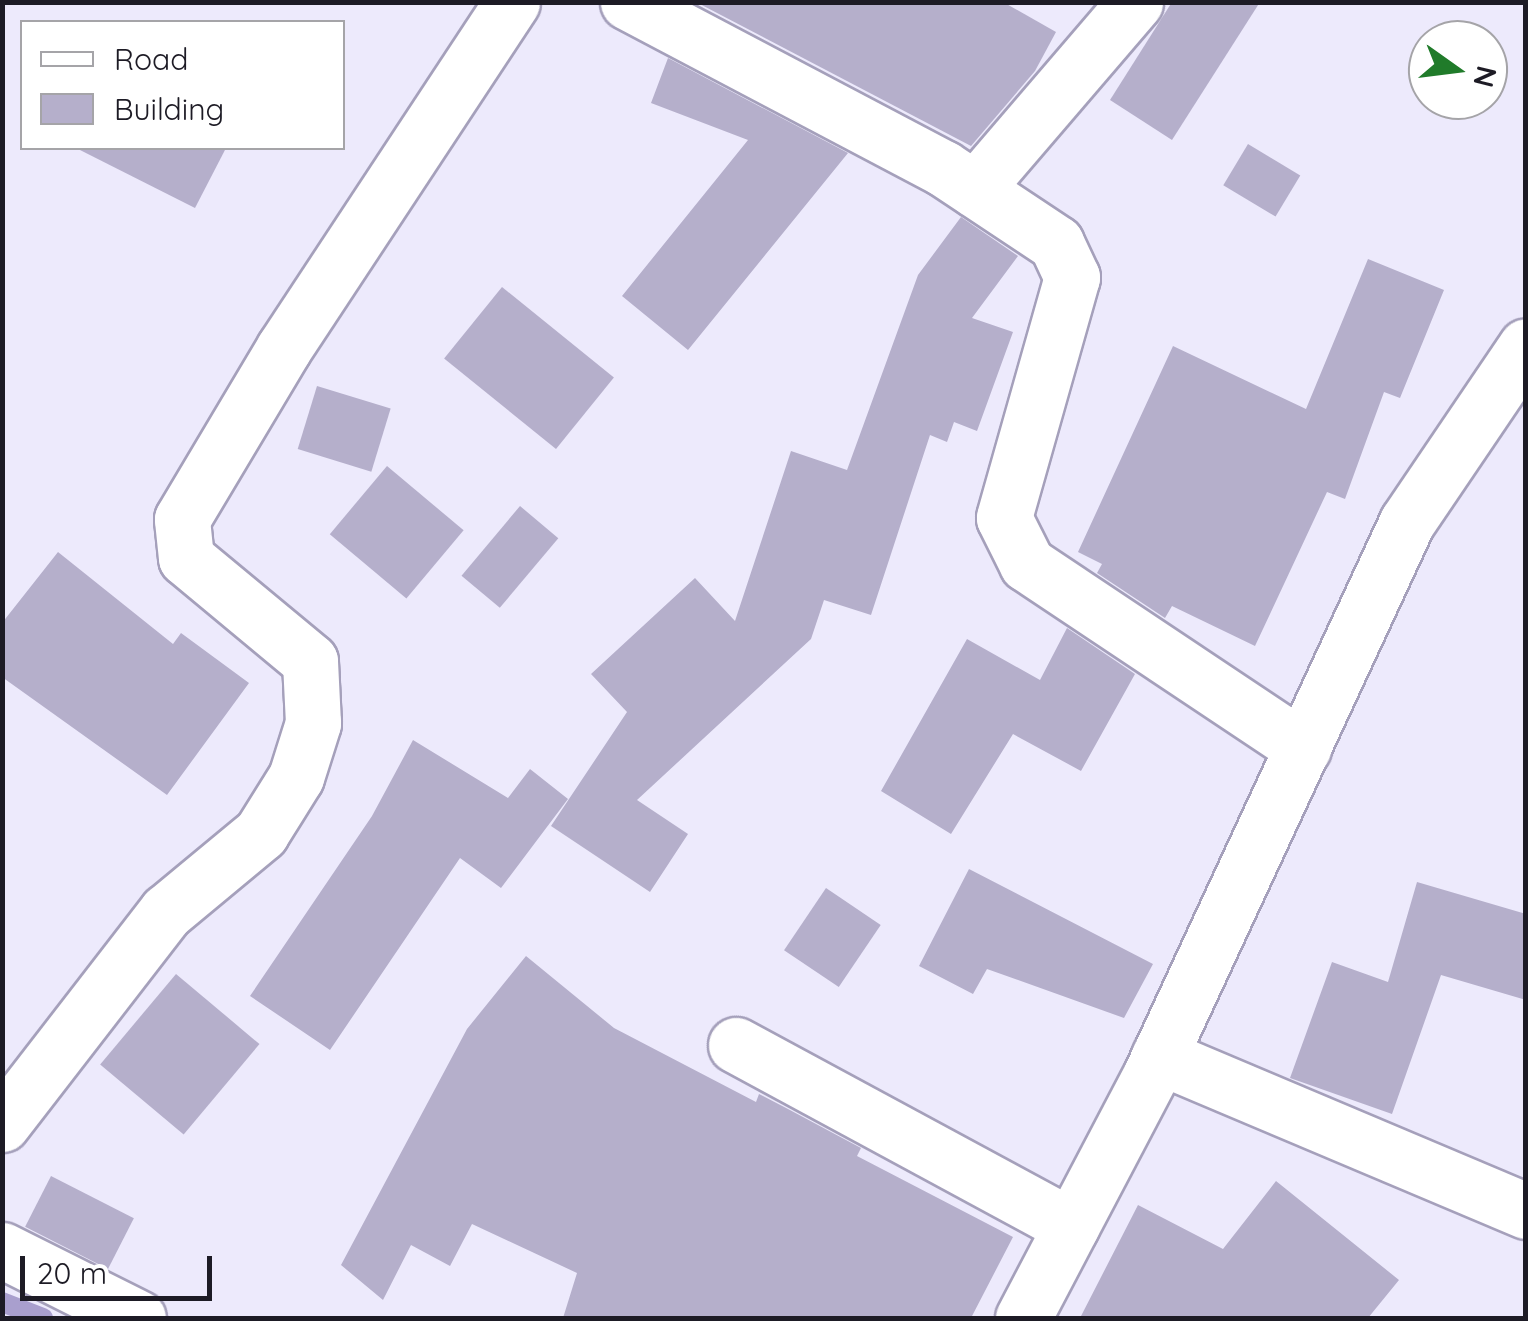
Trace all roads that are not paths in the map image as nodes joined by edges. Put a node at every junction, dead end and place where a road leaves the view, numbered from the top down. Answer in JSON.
{"nodes":[{"id":1,"x":512,"y":2,"type":"edge"},
{"id":2,"x":628,"y":2,"type":"edge"},
{"id":3,"x":1135,"y":2,"type":"edge"},
{"id":4,"x":975,"y":189,"type":"junction"},
{"id":5,"x":1526,"y":346,"type":"edge"},
{"id":6,"x":1303,"y":748,"type":"junction"},
{"id":7,"x":736,"y":1045,"type":"dead end"},
{"id":8,"x":1159,"y":1056,"type":"junction"},
{"id":9,"x":2,"y":1124,"type":"edge"},
{"id":10,"x":1526,"y":1212,"type":"edge"},
{"id":11,"x":1071,"y":1226,"type":"junction"},
{"id":12,"x":2,"y":1250,"type":"edge"},
{"id":13,"x":138,"y":1318,"type":"edge"},
{"id":14,"x":1022,"y":1318,"type":"edge"}],
"edges":[{"from":1,"to":9,"type":"street"},
{"from":2,"to":4,"type":"street"},
{"from":3,"to":4,"type":"street"},
{"from":4,"to":6,"type":"street"},
{"from":5,"to":6,"type":"street"},
{"from":6,"to":8,"type":"street"},
{"from":7,"to":11,"type":"street"},
{"from":8,"to":10,"type":"street"},
{"from":8,"to":11,"type":"street"},
{"from":11,"to":14,"type":"street"},
{"from":12,"to":13,"type":"street"}]}
